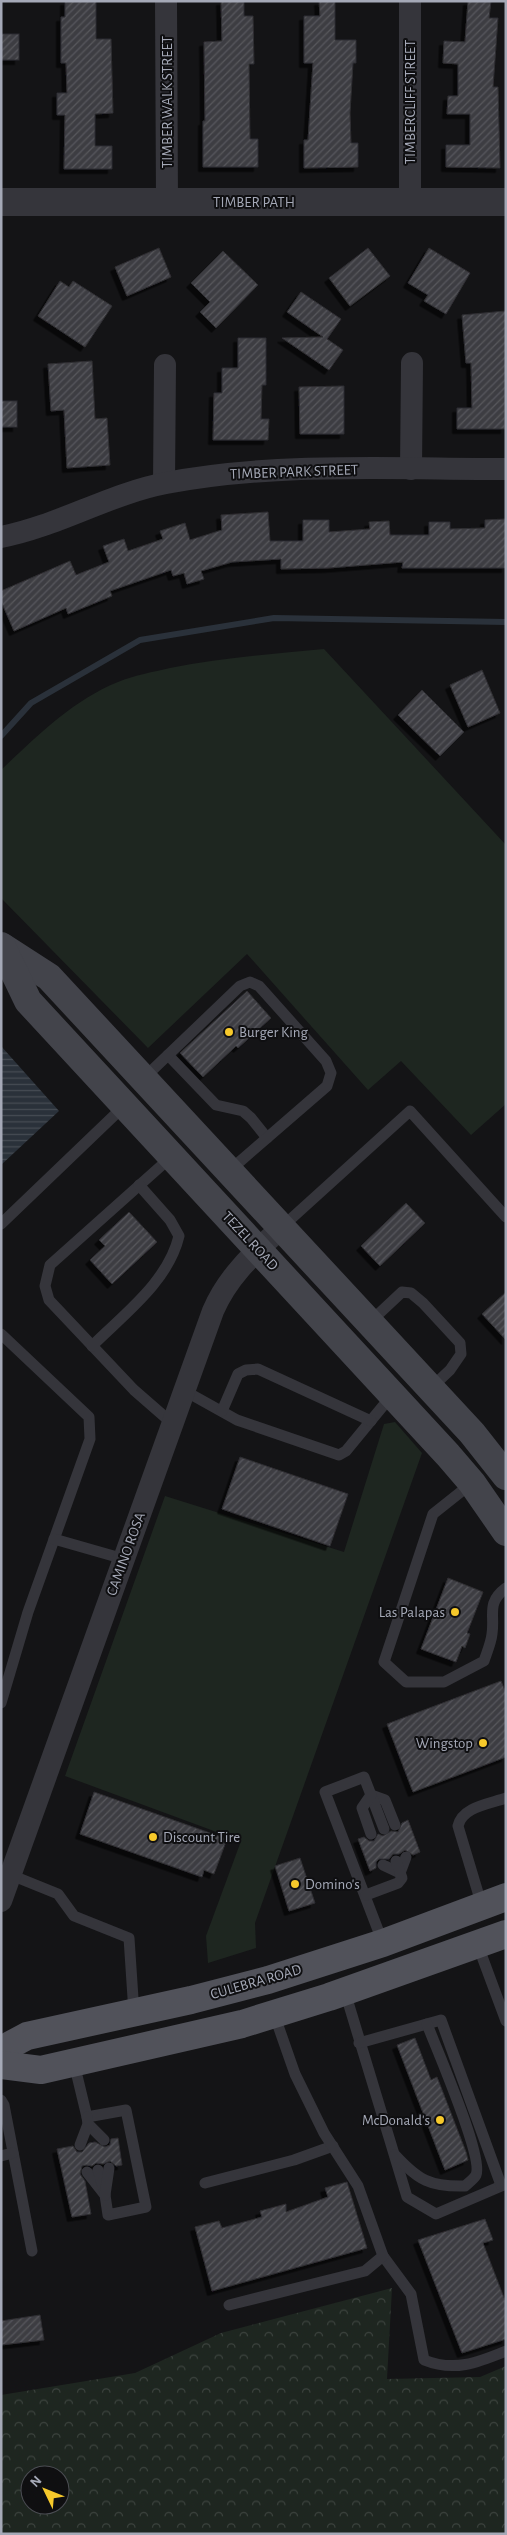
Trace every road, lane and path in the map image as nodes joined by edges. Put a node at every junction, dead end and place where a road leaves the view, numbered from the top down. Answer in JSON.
{"nodes":[{"id":1,"x":166,"y":1,"type":"edge"},
{"id":2,"x":410,"y":1,"type":"edge"},
{"id":3,"x":1,"y":202,"type":"edge"},
{"id":4,"x":167,"y":202,"type":"junction"},
{"id":5,"x":410,"y":202,"type":"junction"},
{"id":6,"x":506,"y":202,"type":"edge"},
{"id":7,"x":412,"y":363,"type":"dead end"},
{"id":8,"x":165,"y":365,"type":"dead end"},
{"id":9,"x":410,"y":469,"type":"junction"},
{"id":10,"x":506,"y":469,"type":"edge"},
{"id":11,"x":164,"y":483,"type":"junction"},
{"id":12,"x":1,"y":537,"type":"edge"},
{"id":13,"x":2,"y":947,"type":"edge"},
{"id":14,"x":168,"y":1055,"type":"junction"},
{"id":15,"x":144,"y":1078,"type":"junction"},
{"id":16,"x":124,"y":1106,"type":"junction"},
{"id":17,"x":268,"y":1138,"type":"junction"},
{"id":18,"x":171,"y":1156,"type":"junction"},
{"id":19,"x":230,"y":1171,"type":"junction"},
{"id":20,"x":139,"y":1185,"type":"junction"},
{"id":21,"x":506,"y":1217,"type":"edge"},
{"id":22,"x":1,"y":1224,"type":"edge"},
{"id":23,"x":282,"y":1227,"type":"junction"},
{"id":24,"x":258,"y":1249,"type":"junction"},
{"id":25,"x":370,"y":1322,"type":"junction"},
{"id":26,"x":1,"y":1334,"type":"edge"},
{"id":27,"x":92,"y":1346,"type":"junction"},
{"id":28,"x":430,"y":1388,"type":"junction"},
{"id":29,"x":185,"y":1391,"type":"junction"},
{"id":30,"x":392,"y":1395,"type":"junction"},
{"id":31,"x":222,"y":1411,"type":"junction"},
{"id":32,"x":371,"y":1422,"type":"junction"},
{"id":33,"x":173,"y":1424,"type":"junction"},
{"id":34,"x":502,"y":1463,"type":"edge"},
{"id":35,"x":472,"y":1483,"type":"junction"},
{"id":36,"x":506,"y":1532,"type":"edge"},
{"id":37,"x":54,"y":1539,"type":"junction"},
{"id":38,"x":124,"y":1558,"type":"junction"},
{"id":39,"x":506,"y":1588,"type":"edge"},
{"id":40,"x":1,"y":1703,"type":"edge"},
{"id":41,"x":371,"y":1795,"type":"junction"},
{"id":42,"x":506,"y":1798,"type":"edge"},
{"id":43,"x":390,"y":1827,"type":"dead end"},
{"id":44,"x":371,"y":1834,"type":"dead end"},
{"id":45,"x":401,"y":1859,"type":"dead end"},
{"id":46,"x":384,"y":1866,"type":"dead end"},
{"id":47,"x":400,"y":1873,"type":"junction"},
{"id":48,"x":11,"y":1875,"type":"junction"},
{"id":49,"x":366,"y":1895,"type":"junction"},
{"id":50,"x":1,"y":1901,"type":"edge"},
{"id":51,"x":494,"y":1902,"type":"edge"},
{"id":52,"x":506,"y":1934,"type":"edge"},
{"id":53,"x":384,"y":1943,"type":"junction"},
{"id":54,"x":477,"y":1944,"type":"junction"},
{"id":55,"x":345,"y":1992,"type":"junction"},
{"id":56,"x":134,"y":2013,"type":"junction"},
{"id":57,"x":274,"y":2014,"type":"junction"},
{"id":58,"x":506,"y":2021,"type":"edge"},
{"id":59,"x":427,"y":2024,"type":"junction"},
{"id":60,"x":359,"y":2043,"type":"junction"},
{"id":61,"x":1,"y":2050,"type":"edge"},
{"id":62,"x":74,"y":2063,"type":"junction"},
{"id":63,"x":1,"y":2065,"type":"edge"},
{"id":64,"x":1,"y":2100,"type":"edge"},
{"id":65,"x":87,"y":2120,"type":"junction"},
{"id":66,"x":98,"y":2141,"type":"dead end"},
{"id":67,"x":80,"y":2145,"type":"dead end"},
{"id":68,"x":333,"y":2146,"type":"junction"},
{"id":69,"x":393,"y":2152,"type":"junction"},
{"id":70,"x":14,"y":2153,"type":"junction"},
{"id":71,"x":1,"y":2156,"type":"edge"},
{"id":72,"x":104,"y":2169,"type":"dead end"},
{"id":73,"x":87,"y":2172,"type":"dead end"},
{"id":74,"x":205,"y":2183,"type":"dead end"},
{"id":75,"x":503,"y":2185,"type":"edge"},
{"id":76,"x":105,"y":2195,"type":"junction"},
{"id":77,"x":32,"y":2251,"type":"dead end"},
{"id":78,"x":383,"y":2256,"type":"junction"},
{"id":79,"x":229,"y":2305,"type":"dead end"},
{"id":80,"x":506,"y":2351,"type":"edge"}],
"edges":[{"from":1,"to":4,"type":"street","name":"TIMBER WALK STREET"},
{"from":2,"to":5,"type":"street","name":"TIMBERCLIFF STREET"},
{"from":3,"to":4,"type":"street","name":"TIMBER PATH"},
{"from":4,"to":5,"type":"street","name":"TIMBER PATH"},
{"from":5,"to":6,"type":"street","name":"TIMBER PATH"},
{"from":7,"to":9,"type":"street"},
{"from":8,"to":11,"type":"street"},
{"from":9,"to":10,"type":"street","name":"TIMBER PARK STREET"},
{"from":9,"to":11,"type":"street","name":"TIMBER PARK STREET"},
{"from":11,"to":12,"type":"street","name":"TIMBER PARK STREET"},
{"from":13,"to":15,"type":"main road","name":"TEZEL ROAD"},
{"from":13,"to":16,"type":"main road","name":"TEZEL ROAD"},
{"from":14,"to":15,"type":"lane"},
{"from":14,"to":17,"type":"lane"},
{"from":14,"to":17,"type":"lane"},
{"from":15,"to":19,"type":"main road","name":"TEZEL ROAD"},
{"from":16,"to":18,"type":"main road","name":"TEZEL ROAD"},
{"from":16,"to":22,"type":"lane"},
{"from":17,"to":19,"type":"lane"},
{"from":18,"to":20,"type":"lane"},
{"from":18,"to":24,"type":"main road","name":"TEZEL ROAD"},
{"from":19,"to":23,"type":"main road","name":"TEZEL ROAD"},
{"from":20,"to":27,"type":"lane"},
{"from":20,"to":27,"type":"lane"},
{"from":21,"to":23,"type":"lane"},
{"from":23,"to":24,"type":"street","name":"CAMINO ROSA"},
{"from":23,"to":25,"type":"main road","name":"TEZEL ROAD"},
{"from":24,"to":29,"type":"street","name":"CAMINO ROSA"},
{"from":24,"to":30,"type":"main road","name":"TEZEL ROAD"},
{"from":25,"to":28,"type":"main road","name":"TEZEL ROAD"},
{"from":25,"to":28,"type":"lane"},
{"from":26,"to":37,"type":"lane"},
{"from":27,"to":33,"type":"lane"},
{"from":28,"to":34,"type":"main road","name":"TEZEL ROAD"},
{"from":29,"to":31,"type":"lane"},
{"from":29,"to":33,"type":"street","name":"CAMINO ROSA"},
{"from":30,"to":32,"type":"lane"},
{"from":30,"to":35,"type":"main road","name":"TEZEL ROAD"},
{"from":31,"to":32,"type":"lane"},
{"from":31,"to":32,"type":"lane"},
{"from":33,"to":38,"type":"street","name":"CAMINO ROSA"},
{"from":34,"to":35,"type":"street"},
{"from":35,"to":36,"type":"main road","name":"TEZEL ROAD"},
{"from":35,"to":39,"type":"lane"},
{"from":37,"to":38,"type":"lane"},
{"from":37,"to":40,"type":"lane"},
{"from":38,"to":48,"type":"street","name":"CAMINO ROSA"},
{"from":41,"to":43,"type":"lane"},
{"from":41,"to":44,"type":"lane"},
{"from":41,"to":49,"type":"lane"},
{"from":42,"to":51,"type":"lane"},
{"from":45,"to":47,"type":"lane"},
{"from":46,"to":47,"type":"lane"},
{"from":47,"to":49,"type":"lane"},
{"from":48,"to":50,"type":"street","name":"CAMINO ROSA"},
{"from":48,"to":56,"type":"lane"},
{"from":49,"to":53,"type":"lane"},
{"from":51,"to":53,"type":"main road","name":"CULEBRA ROAD"},
{"from":52,"to":54,"type":"main road"},
{"from":53,"to":56,"type":"main road","name":"CULEBRA ROAD"},
{"from":54,"to":55,"type":"main road"},
{"from":54,"to":58,"type":"lane"},
{"from":55,"to":57,"type":"main road"},
{"from":55,"to":60,"type":"lane"},
{"from":56,"to":61,"type":"main road","name":"CULEBRA ROAD"},
{"from":57,"to":62,"type":"main road"},
{"from":57,"to":68,"type":"lane"},
{"from":59,"to":60,"type":"lane"},
{"from":59,"to":69,"type":"lane"},
{"from":59,"to":75,"type":"lane"},
{"from":60,"to":69,"type":"lane"},
{"from":62,"to":63,"type":"main road"},
{"from":62,"to":65,"type":"lane"},
{"from":64,"to":70,"type":"lane"},
{"from":65,"to":66,"type":"lane"},
{"from":65,"to":67,"type":"lane"},
{"from":65,"to":76,"type":"lane"},
{"from":68,"to":74,"type":"lane"},
{"from":68,"to":78,"type":"lane"},
{"from":69,"to":75,"type":"lane"},
{"from":70,"to":71,"type":"lane"},
{"from":70,"to":77,"type":"lane"},
{"from":72,"to":76,"type":"lane"},
{"from":73,"to":76,"type":"lane"},
{"from":78,"to":79,"type":"lane"},
{"from":78,"to":80,"type":"lane"}]}
